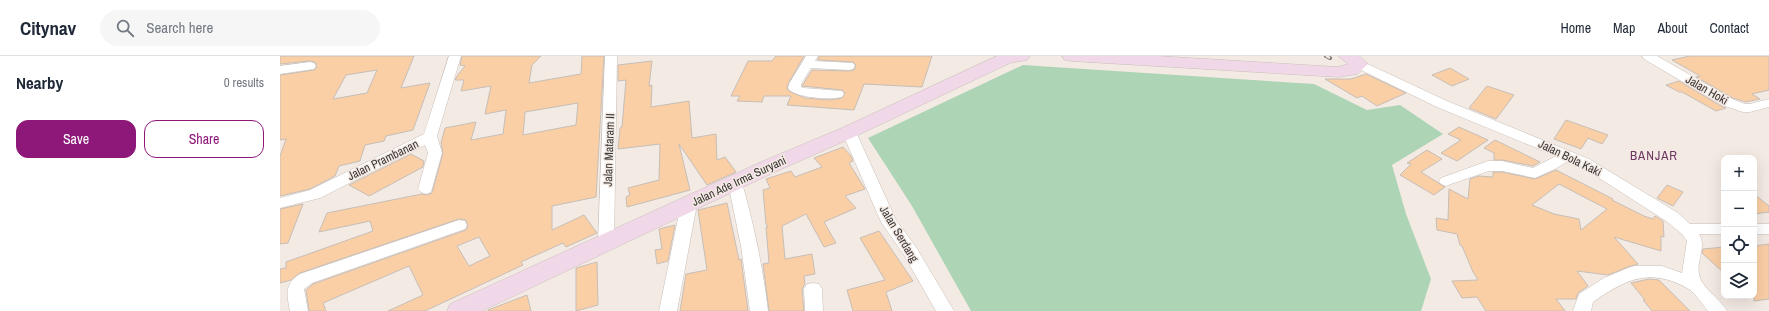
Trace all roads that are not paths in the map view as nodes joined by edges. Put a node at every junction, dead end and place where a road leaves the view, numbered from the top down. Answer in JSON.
{"nodes":[{"id":1,"x":455,"y":56,"type":"edge"},
{"id":2,"x":611,"y":56,"type":"edge"},
{"id":3,"x":1021,"y":56,"type":"edge"},
{"id":4,"x":1071,"y":56,"type":"edge"},
{"id":5,"x":1648,"y":56,"type":"edge"},
{"id":6,"x":810,"y":60,"type":"edge"},
{"id":7,"x":1353,"y":60,"type":"edge"},
{"id":8,"x":310,"y":66,"type":"dead end"},
{"id":9,"x":849,"y":66,"type":"dead end"},
{"id":10,"x":280,"y":70,"type":"edge"},
{"id":11,"x":837,"y":94,"type":"dead end"},
{"id":12,"x":1769,"y":103,"type":"edge"},
{"id":13,"x":849,"y":132,"type":"junction"},
{"id":14,"x":430,"y":136,"type":"junction"},
{"id":15,"x":1567,"y":155,"type":"junction"},
{"id":16,"x":1446,"y":181,"type":"dead end"},
{"id":17,"x":735,"y":183,"type":"junction"},
{"id":18,"x":426,"y":189,"type":"dead end"},
{"id":19,"x":280,"y":203,"type":"edge"},
{"id":20,"x":689,"y":204,"type":"junction"},
{"id":21,"x":459,"y":225,"type":"dead end"},
{"id":22,"x":1686,"y":229,"type":"junction"},
{"id":23,"x":1721,"y":229,"type":"edge"},
{"id":24,"x":1757,"y":229,"type":"edge"},
{"id":25,"x":1769,"y":229,"type":"edge"},
{"id":26,"x":606,"y":243,"type":"junction"},
{"id":27,"x":1694,"y":284,"type":"junction"},
{"id":28,"x":813,"y":289,"type":"dead end"},
{"id":29,"x":299,"y":311,"type":"edge"},
{"id":30,"x":459,"y":311,"type":"edge"},
{"id":31,"x":668,"y":311,"type":"edge"},
{"id":32,"x":759,"y":311,"type":"edge"},
{"id":33,"x":814,"y":311,"type":"edge"},
{"id":34,"x":945,"y":311,"type":"edge"},
{"id":35,"x":1582,"y":311,"type":"edge"},
{"id":36,"x":1718,"y":311,"type":"edge"}],
"edges":[{"from":1,"to":14,"type":"street","name":"Jalan Prambanan"},
{"from":2,"to":26,"type":"street","name":"Jalan Mataram II"},
{"from":3,"to":13,"type":"main road","name":"Jalan Ade Irma Suryani"},
{"from":4,"to":7,"type":"main road"},
{"from":5,"to":12,"type":"street","name":"Jalan Hoki"},
{"from":6,"to":9,"type":"street"},
{"from":6,"to":11,"type":"street"},
{"from":7,"to":15,"type":"street","name":"Jalan Bola Kaki"},
{"from":8,"to":10,"type":"street"},
{"from":13,"to":17,"type":"main road","name":"Jalan Ade Irma Suryani"},
{"from":13,"to":34,"type":"street","name":"Jalan Serdang"},
{"from":14,"to":18,"type":"street"},
{"from":14,"to":19,"type":"street","name":"Jalan Prambanan"},
{"from":15,"to":16,"type":"street"},
{"from":15,"to":22,"type":"street","name":"Jalan Bola Kaki"},
{"from":17,"to":20,"type":"main road","name":"Jalan Ade Irma Suryani"},
{"from":17,"to":32,"type":"street"},
{"from":20,"to":26,"type":"main road","name":"Jalan Ade Irma Suryani"},
{"from":20,"to":31,"type":"street"},
{"from":21,"to":29,"type":"street"},
{"from":22,"to":23,"type":"street"},
{"from":22,"to":27,"type":"street","name":"Jalan Bola Kaki"},
{"from":24,"to":25,"type":"street"},
{"from":26,"to":30,"type":"main road","name":"Jalan Ade Irma Suryani"},
{"from":27,"to":35,"type":"street"},
{"from":27,"to":36,"type":"street"},
{"from":28,"to":33,"type":"street"}]}
